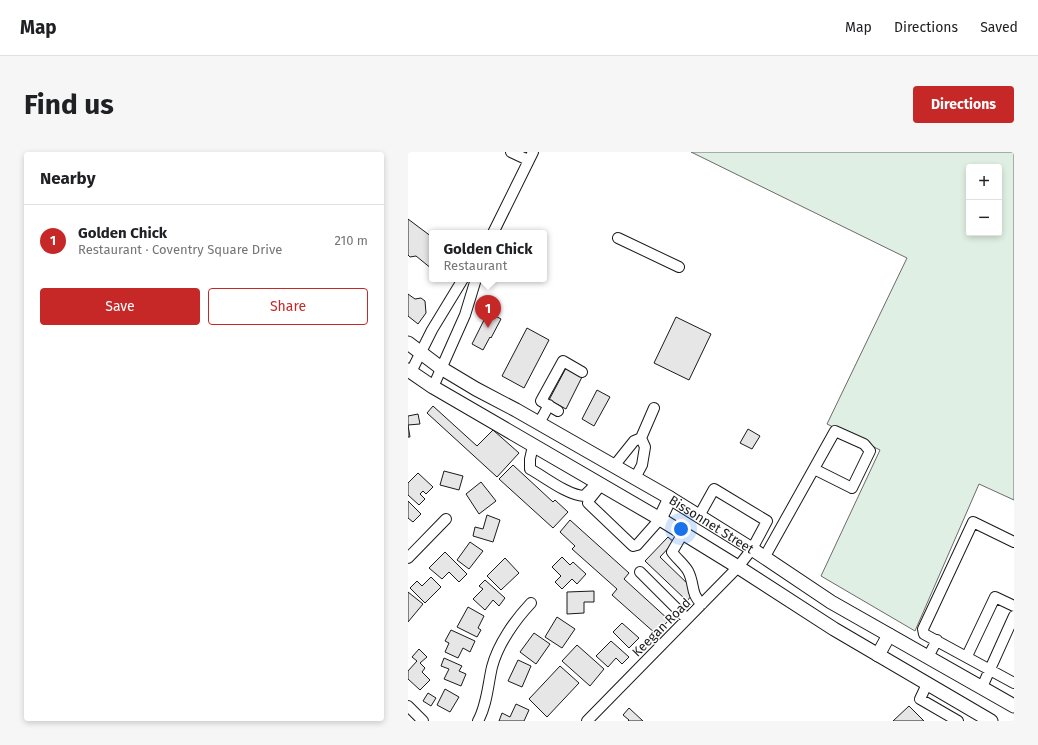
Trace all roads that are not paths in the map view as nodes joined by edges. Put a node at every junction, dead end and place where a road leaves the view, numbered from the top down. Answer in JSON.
{"nodes":[{"id":1,"x":511,"y":152,"type":"edge"},
{"id":2,"x":531,"y":156,"type":"edge"},
{"id":3,"x":494,"y":230,"type":"edge"},
{"id":4,"x":618,"y":238,"type":"dead end"},
{"id":5,"x":679,"y":267,"type":"dead end"},
{"id":6,"x":461,"y":282,"type":"edge"},
{"id":7,"x":475,"y":282,"type":"edge"},
{"id":8,"x":408,"y":343,"type":"edge"},
{"id":9,"x":420,"y":353,"type":"junction"},
{"id":10,"x":441,"y":368,"type":"junction"},
{"id":11,"x":409,"y":371,"type":"edge"},
{"id":12,"x":582,"y":372,"type":"dead end"},
{"id":13,"x":433,"y":387,"type":"junction"},
{"id":14,"x":549,"y":405,"type":"junction"},
{"id":15,"x":654,"y":408,"type":"dead end"},
{"id":16,"x":558,"y":411,"type":"dead end"},
{"id":17,"x":539,"y":423,"type":"junction"},
{"id":18,"x":642,"y":438,"type":"junction"},
{"id":19,"x":574,"y":443,"type":"junction"},
{"id":20,"x":533,"y":446,"type":"junction"},
{"id":21,"x":562,"y":463,"type":"junction"},
{"id":22,"x":614,"y":466,"type":"junction"},
{"id":23,"x":814,"y":468,"type":"junction"},
{"id":24,"x":635,"y":478,"type":"junction"},
{"id":25,"x":598,"y":483,"type":"junction"},
{"id":26,"x":670,"y":498,"type":"junction"},
{"id":27,"x":699,"y":516,"type":"junction"},
{"id":28,"x":446,"y":518,"type":"dead end"},
{"id":29,"x":660,"y":519,"type":"junction"},
{"id":30,"x":682,"y":533,"type":"junction"},
{"id":31,"x":1014,"y":542,"type":"edge"},
{"id":32,"x":752,"y":549,"type":"junction"},
{"id":33,"x":408,"y":558,"type":"edge"},
{"id":34,"x":764,"y":558,"type":"junction"},
{"id":35,"x":738,"y":567,"type":"junction"},
{"id":36,"x":640,"y":572,"type":"dead end"},
{"id":37,"x":531,"y":603,"type":"dead end"},
{"id":38,"x":702,"y":604,"type":"junction"},
{"id":39,"x":1014,"y":606,"type":"edge"},
{"id":40,"x":1014,"y":616,"type":"edge"},
{"id":41,"x":687,"y":619,"type":"junction"},
{"id":42,"x":889,"y":635,"type":"junction"},
{"id":43,"x":937,"y":640,"type":"junction"},
{"id":44,"x":878,"y":655,"type":"junction"},
{"id":45,"x":967,"y":656,"type":"junction"},
{"id":46,"x":928,"y":657,"type":"junction"},
{"id":47,"x":990,"y":670,"type":"junction"},
{"id":48,"x":1013,"y":681,"type":"edge"},
{"id":49,"x":927,"y":684,"type":"junction"},
{"id":50,"x":982,"y":688,"type":"junction"},
{"id":51,"x":408,"y":706,"type":"edge"},
{"id":52,"x":1014,"y":706,"type":"edge"},
{"id":53,"x":423,"y":721,"type":"edge"},
{"id":54,"x":478,"y":721,"type":"edge"},
{"id":55,"x":587,"y":721,"type":"edge"},
{"id":56,"x":958,"y":721,"type":"edge"},
{"id":57,"x":991,"y":721,"type":"edge"}],
"edges":[{"from":1,"to":2,"type":"street"},
{"from":2,"to":3,"type":"street"},
{"from":4,"to":5,"type":"street"},
{"from":6,"to":9,"type":"street"},
{"from":7,"to":10,"type":"street"},
{"from":8,"to":9,"type":"main road","name":"Bissonnet Street"},
{"from":9,"to":10,"type":"main road","name":"Bissonnet Street"},
{"from":9,"to":11,"type":"street"},
{"from":10,"to":13,"type":"street"},
{"from":10,"to":17,"type":"main road","name":"Bissonnet Street"},
{"from":11,"to":13,"type":"main road","name":"Bissonnet Street"},
{"from":12,"to":14,"type":"street"},
{"from":13,"to":20,"type":"main road","name":"Bissonnet Street"},
{"from":14,"to":16,"type":"street"},
{"from":14,"to":17,"type":"street"},
{"from":15,"to":18,"type":"street"},
{"from":17,"to":19,"type":"main road","name":"Bissonnet Street"},
{"from":18,"to":22,"type":"street"},
{"from":18,"to":24,"type":"street"},
{"from":19,"to":21,"type":"main road"},
{"from":19,"to":22,"type":"main road","name":"Bissonnet Street"},
{"from":20,"to":21,"type":"main road","name":"Bissonnet Street"},
{"from":20,"to":25,"type":"street"},
{"from":21,"to":25,"type":"main road","name":"Bissonnet Street"},
{"from":22,"to":24,"type":"main road","name":"Bissonnet Street"},
{"from":23,"to":23,"type":"street"},
{"from":23,"to":34,"type":"street"},
{"from":24,"to":26,"type":"main road","name":"Bissonnet Street"},
{"from":25,"to":29,"type":"main road","name":"Bissonnet Street"},
{"from":25,"to":29,"type":"street"},
{"from":26,"to":27,"type":"main road","name":"Bissonnet Street"},
{"from":26,"to":29,"type":"main road"},
{"from":27,"to":32,"type":"main road","name":"Bissonnet Street"},
{"from":27,"to":32,"type":"street","name":"Keegan Road"},
{"from":28,"to":33,"type":"street"},
{"from":29,"to":30,"type":"main road","name":"Bissonnet Street"},
{"from":30,"to":35,"type":"main road","name":"Bissonnet Street"},
{"from":30,"to":38,"type":"street"},
{"from":31,"to":43,"type":"street"},
{"from":32,"to":34,"type":"main road","name":"Bissonnet Street"},
{"from":32,"to":35,"type":"street","name":"Keegan Road"},
{"from":34,"to":42,"type":"main road","name":"Bissonnet Street"},
{"from":35,"to":38,"type":"street","name":"Keegan Road"},
{"from":35,"to":44,"type":"main road","name":"Bissonnet Street"},
{"from":36,"to":41,"type":"street"},
{"from":37,"to":54,"type":"street"},
{"from":38,"to":41,"type":"street","name":"Keegan Road"},
{"from":39,"to":45,"type":"street"},
{"from":40,"to":47,"type":"street"},
{"from":41,"to":55,"type":"street","name":"Keegan Road"},
{"from":42,"to":44,"type":"main road"},
{"from":42,"to":46,"type":"main road","name":"Bissonnet Street"},
{"from":43,"to":45,"type":"street"},
{"from":43,"to":46,"type":"street"},
{"from":44,"to":49,"type":"main road","name":"Bissonnet Street"},
{"from":45,"to":47,"type":"street"},
{"from":46,"to":50,"type":"main road","name":"Bissonnet Street"},
{"from":47,"to":48,"type":"street"},
{"from":47,"to":50,"type":"street"},
{"from":49,"to":56,"type":"street"},
{"from":49,"to":57,"type":"main road","name":"Bissonnet Street"},
{"from":50,"to":52,"type":"main road","name":"Bissonnet Street"},
{"from":51,"to":53,"type":"street"}]}
